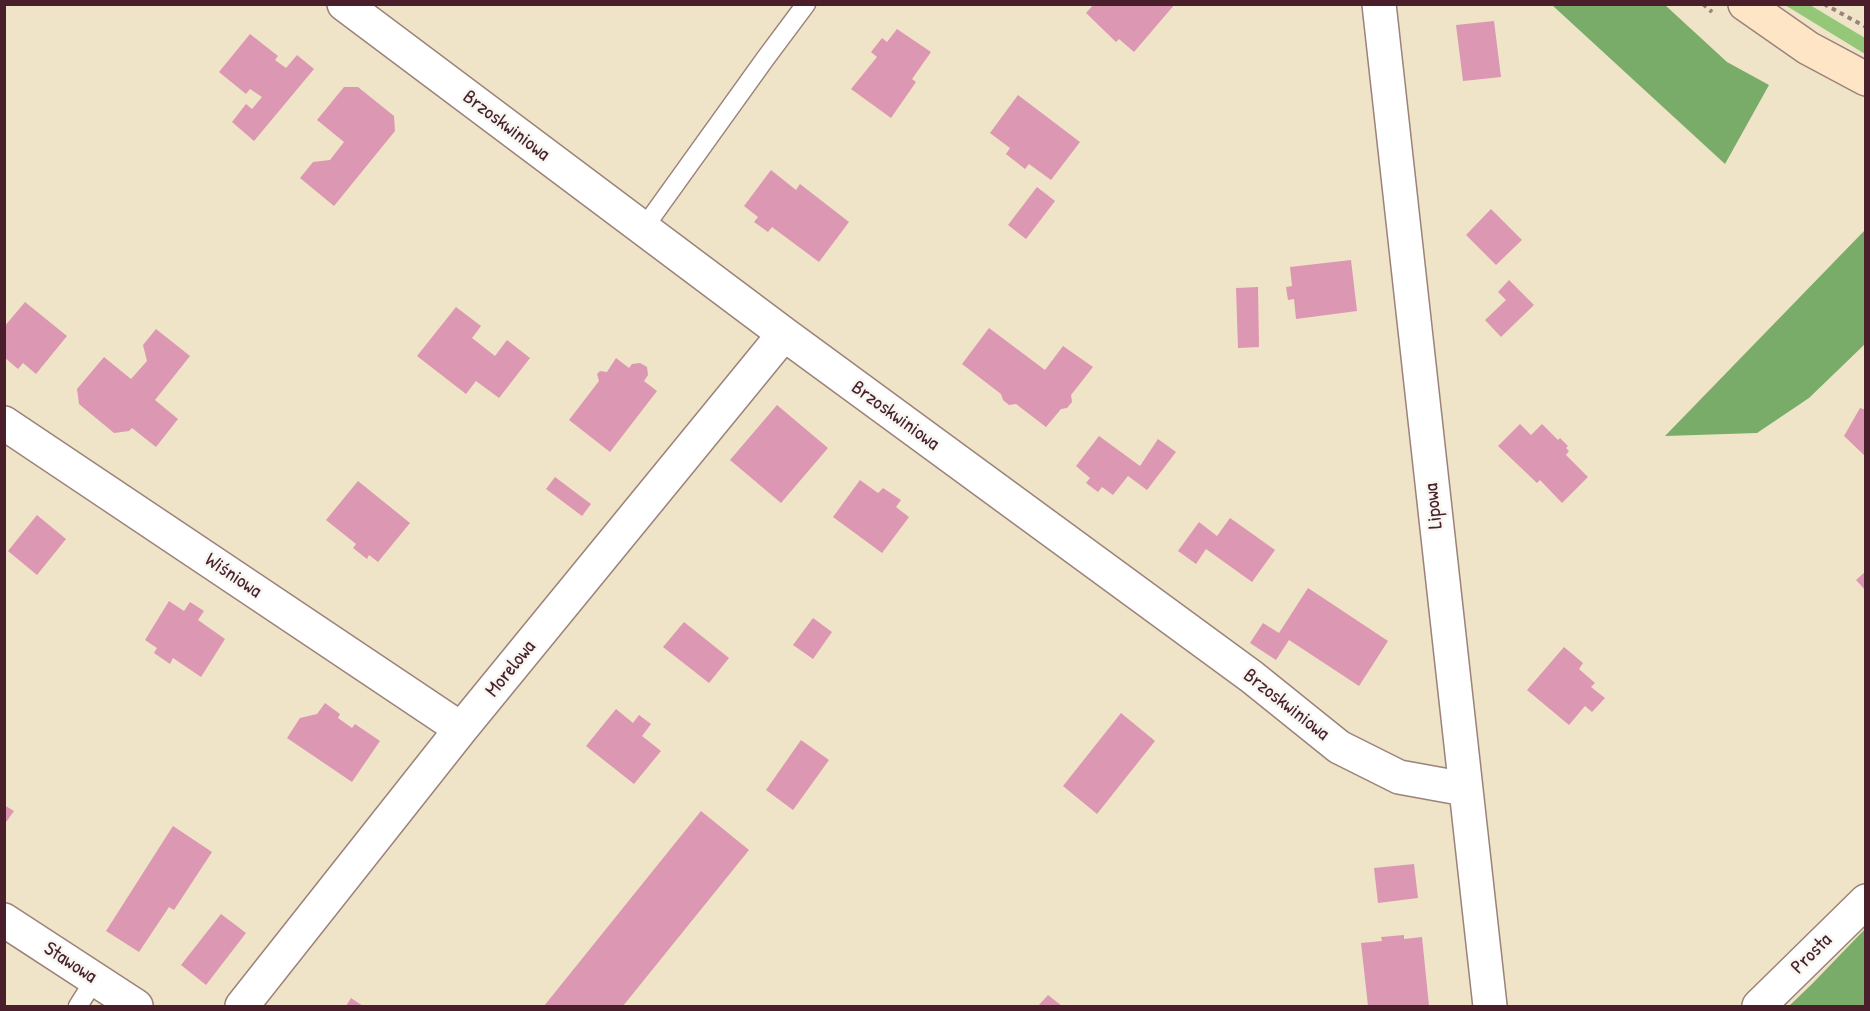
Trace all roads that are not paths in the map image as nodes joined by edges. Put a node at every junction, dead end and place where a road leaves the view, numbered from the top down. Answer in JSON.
{"nodes":[{"id":1,"x":344,"y":4,"type":"edge"},
{"id":2,"x":806,"y":4,"type":"edge"},
{"id":3,"x":1379,"y":4,"type":"edge"},
{"id":4,"x":1745,"y":4,"type":"edge"},
{"id":5,"x":1866,"y":79,"type":"edge"},
{"id":6,"x":643,"y":229,"type":"junction"},
{"id":7,"x":784,"y":334,"type":"junction"},
{"id":8,"x":4,"y":423,"type":"edge"},
{"id":9,"x":461,"y":729,"type":"junction"},
{"id":10,"x":1466,"y":789,"type":"junction"},
{"id":11,"x":1866,"y":901,"type":"edge"},
{"id":12,"x":4,"y":920,"type":"edge"},
{"id":13,"x":87,"y":993,"type":"edge"},
{"id":14,"x":136,"y":1006,"type":"edge"},
{"id":15,"x":242,"y":1006,"type":"edge"},
{"id":16,"x":1490,"y":1006,"type":"edge"},
{"id":17,"x":1759,"y":1006,"type":"edge"}],
"edges":[{"from":1,"to":6,"type":"street","name":"Brzoskwiniowa"},
{"from":2,"to":6,"type":"lane"},
{"from":3,"to":10,"type":"street","name":"Lipowa"},
{"from":4,"to":5,"type":"main road"},
{"from":6,"to":7,"type":"street","name":"Brzoskwiniowa"},
{"from":7,"to":9,"type":"street","name":"Morelowa"},
{"from":7,"to":10,"type":"street","name":"Brzoskwiniowa"},
{"from":8,"to":9,"type":"street","name":"Wiśniowa"},
{"from":9,"to":15,"type":"street","name":"Morelowa"},
{"from":10,"to":16,"type":"street","name":"Lipowa"},
{"from":11,"to":17,"type":"street","name":"Prosta"},
{"from":12,"to":13,"type":"street","name":"Stawowa"},
{"from":13,"to":14,"type":"street","name":"Stawowa"}]}
